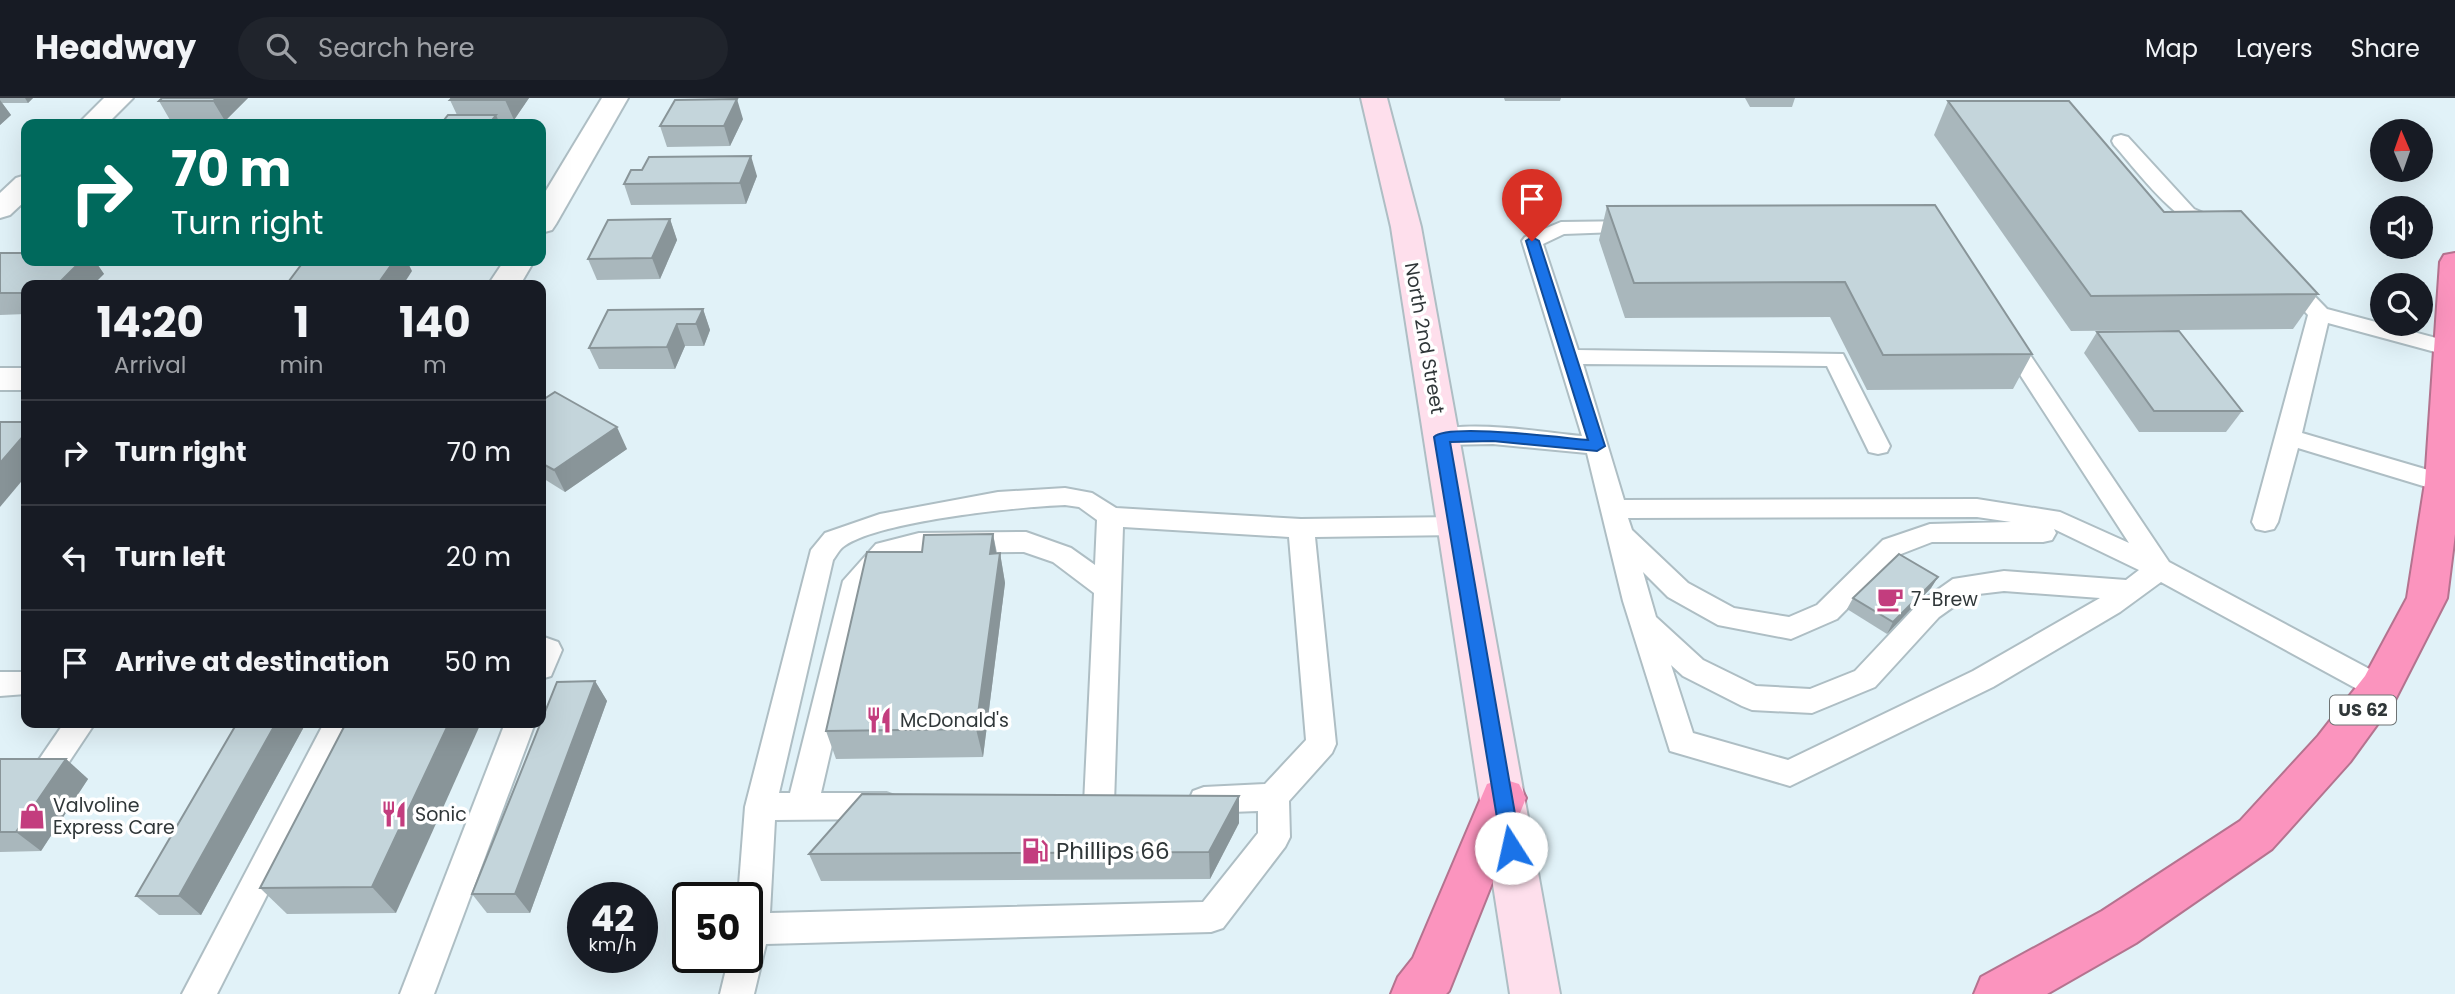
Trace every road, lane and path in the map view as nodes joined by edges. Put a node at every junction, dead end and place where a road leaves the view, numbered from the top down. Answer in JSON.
{"nodes":[{"id":1,"x":120,"y":98,"type":"edge"},
{"id":2,"x":615,"y":98,"type":"edge"},
{"id":3,"x":1374,"y":98,"type":"edge"},
{"id":4,"x":97,"y":119,"type":"edge"},
{"id":5,"x":2121,"y":141,"type":"dead end"},
{"id":6,"x":21,"y":189,"type":"edge"},
{"id":7,"x":0,"y":209,"type":"edge"},
{"id":8,"x":546,"y":215,"type":"edge"},
{"id":9,"x":1657,"y":226,"type":"edge"},
{"id":10,"x":2233,"y":232,"type":"edge"},
{"id":11,"x":2455,"y":262,"type":"edge"},
{"id":12,"x":2272,"y":266,"type":"edge"},
{"id":13,"x":2319,"y":314,"type":"junction"},
{"id":14,"x":1993,"y":317,"type":"edge"},
{"id":15,"x":2451,"y":349,"type":"junction"},
{"id":16,"x":1570,"y":357,"type":"junction"},
{"id":17,"x":0,"y":379,"type":"edge"},
{"id":18,"x":21,"y":379,"type":"edge"},
{"id":19,"x":1441,"y":437,"type":"junction"},
{"id":20,"x":2289,"y":437,"type":"junction"},
{"id":21,"x":1597,"y":446,"type":"junction"},
{"id":22,"x":1878,"y":446,"type":"dead end"},
{"id":23,"x":2443,"y":483,"type":"junction"},
{"id":24,"x":1110,"y":517,"type":"junction"},
{"id":25,"x":1617,"y":522,"type":"junction"},
{"id":26,"x":2265,"y":522,"type":"dead end"},
{"id":27,"x":1457,"y":526,"type":"junction"},
{"id":28,"x":1301,"y":528,"type":"junction"},
{"id":29,"x":2093,"y":537,"type":"junction"},
{"id":30,"x":2160,"y":569,"type":"junction"},
{"id":31,"x":1108,"y":589,"type":"junction"},
{"id":32,"x":2130,"y":590,"type":"junction"},
{"id":33,"x":1644,"y":623,"type":"junction"},
{"id":34,"x":21,"y":683,"type":"edge"},
{"id":35,"x":0,"y":684,"type":"edge"},
{"id":36,"x":2380,"y":688,"type":"junction"},
{"id":37,"x":76,"y":728,"type":"edge"},
{"id":38,"x":352,"y":728,"type":"edge"},
{"id":39,"x":501,"y":728,"type":"edge"},
{"id":40,"x":518,"y":728,"type":"edge"},
{"id":41,"x":502,"y":769,"type":"junction"},
{"id":42,"x":40,"y":780,"type":"edge"},
{"id":43,"x":1273,"y":797,"type":"junction"},
{"id":44,"x":1503,"y":798,"type":"junction"},
{"id":45,"x":1180,"y":801,"type":"edge"},
{"id":46,"x":1099,"y":804,"type":"edge"},
{"id":47,"x":910,"y":806,"type":"edge"},
{"id":48,"x":760,"y":807,"type":"junction"},
{"id":49,"x":802,"y":807,"type":"junction"},
{"id":50,"x":754,"y":882,"type":"edge"},
{"id":51,"x":763,"y":945,"type":"edge"},
{"id":52,"x":742,"y":973,"type":"edge"},
{"id":53,"x":200,"y":994,"type":"edge"},
{"id":54,"x":417,"y":994,"type":"edge"},
{"id":55,"x":737,"y":994,"type":"edge"},
{"id":56,"x":1416,"y":994,"type":"edge"},
{"id":57,"x":1535,"y":994,"type":"edge"},
{"id":58,"x":1999,"y":994,"type":"edge"}],
"edges":[{"from":1,"to":4,"type":"street"},
{"from":2,"to":8,"type":"street"},
{"from":3,"to":19,"type":"main road","name":"North 2nd Street"},
{"from":5,"to":10,"type":"lane"},
{"from":6,"to":7,"type":"street"},
{"from":9,"to":16,"type":"lane"},
{"from":11,"to":15,"type":"highway","number":"US 62"},
{"from":12,"to":13,"type":"lane"},
{"from":13,"to":15,"type":"lane"},
{"from":13,"to":20,"type":"lane"},
{"from":14,"to":30,"type":"lane"},
{"from":15,"to":23,"type":"highway","number":"US 62"},
{"from":16,"to":21,"type":"lane"},
{"from":16,"to":22,"type":"lane"},
{"from":17,"to":18,"type":"street"},
{"from":19,"to":21,"type":"lane"},
{"from":19,"to":27,"type":"main road","name":"North 2nd Street"},
{"from":20,"to":23,"type":"lane"},
{"from":20,"to":26,"type":"lane"},
{"from":21,"to":25,"type":"lane"},
{"from":23,"to":36,"type":"highway","number":"US 62"},
{"from":24,"to":28,"type":"lane"},
{"from":24,"to":31,"type":"lane"},
{"from":24,"to":48,"type":"lane"},
{"from":25,"to":29,"type":"lane"},
{"from":25,"to":29,"type":"lane"},
{"from":25,"to":33,"type":"lane"},
{"from":27,"to":28,"type":"lane"},
{"from":27,"to":44,"type":"main road","name":"North 2nd Street"},
{"from":28,"to":43,"type":"lane"},
{"from":29,"to":30,"type":"lane"},
{"from":30,"to":32,"type":"lane"},
{"from":30,"to":36,"type":"lane"},
{"from":31,"to":46,"type":"lane"},
{"from":31,"to":49,"type":"lane"},
{"from":32,"to":33,"type":"lane"},
{"from":32,"to":33,"type":"lane"},
{"from":34,"to":35,"type":"lane"},
{"from":36,"to":58,"type":"highway","number":"US 62"},
{"from":37,"to":42,"type":"lane"},
{"from":38,"to":53,"type":"lane"},
{"from":39,"to":41,"type":"lane"},
{"from":40,"to":41,"type":"lane"},
{"from":41,"to":54,"type":"lane"},
{"from":43,"to":45,"type":"lane"},
{"from":43,"to":51,"type":"lane"},
{"from":44,"to":56,"type":"highway"},
{"from":44,"to":57,"type":"main road","name":"North 2nd Street"},
{"from":47,"to":49,"type":"lane"},
{"from":48,"to":49,"type":"lane"},
{"from":48,"to":50,"type":"lane"},
{"from":52,"to":55,"type":"lane"}]}
